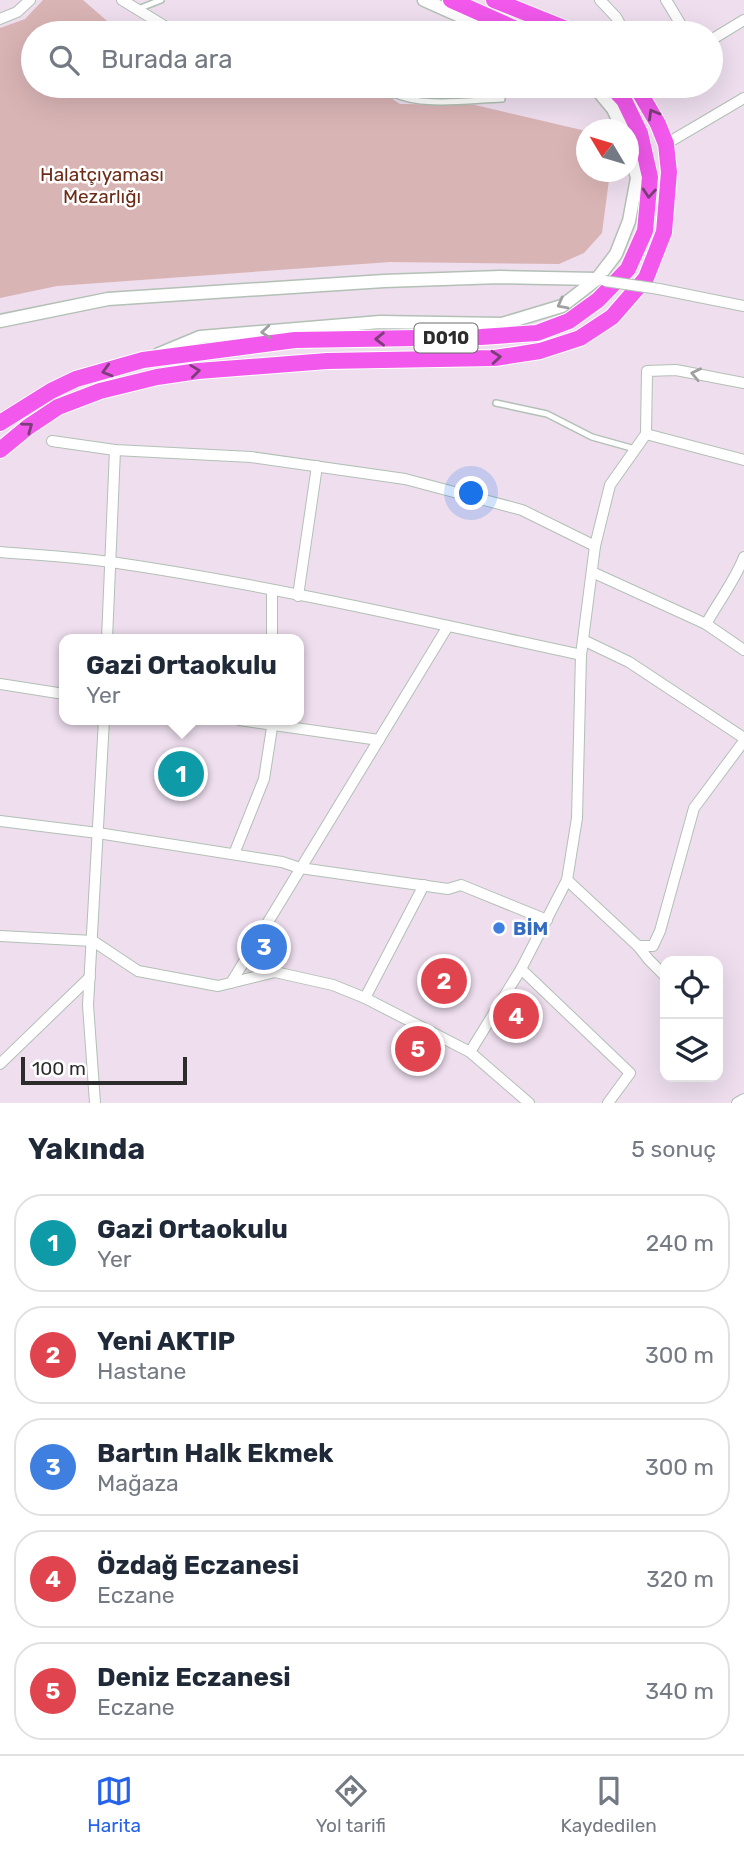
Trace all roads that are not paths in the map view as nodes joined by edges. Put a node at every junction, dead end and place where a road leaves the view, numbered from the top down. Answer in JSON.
{"nodes":[{"id":1,"x":30,"y":0,"type":"edge"},
{"id":2,"x":122,"y":0,"type":"edge"},
{"id":3,"x":161,"y":0,"type":"edge"},
{"id":4,"x":424,"y":0,"type":"edge"},
{"id":5,"x":451,"y":0,"type":"edge"},
{"id":6,"x":494,"y":0,"type":"edge"},
{"id":7,"x":600,"y":0,"type":"edge"},
{"id":8,"x":666,"y":0,"type":"edge"},
{"id":9,"x":138,"y":9,"type":"junction"},
{"id":10,"x":0,"y":19,"type":"edge"},
{"id":11,"x":744,"y":20,"type":"edge"},
{"id":12,"x":157,"y":21,"type":"edge"},
{"id":13,"x":471,"y":21,"type":"edge"},
{"id":14,"x":499,"y":21,"type":"edge"},
{"id":15,"x":546,"y":21,"type":"edge"},
{"id":16,"x":618,"y":21,"type":"edge"},
{"id":17,"x":679,"y":21,"type":"edge"},
{"id":18,"x":723,"y":33,"type":"edge"},
{"id":19,"x":403,"y":98,"type":"edge"},
{"id":20,"x":604,"y":98,"type":"edge"},
{"id":21,"x":622,"y":98,"type":"edge"},
{"id":22,"x":643,"y":98,"type":"edge"},
{"id":23,"x":744,"y":98,"type":"edge"},
{"id":24,"x":502,"y":99,"type":"dead end"},
{"id":25,"x":618,"y":119,"type":"edge"},
{"id":26,"x":666,"y":144,"type":"junction"},
{"id":27,"x":635,"y":182,"type":"edge"},
{"id":28,"x":601,"y":280,"type":"junction"},
{"id":29,"x":744,"y":306,"type":"edge"},
{"id":30,"x":0,"y":321,"type":"edge"},
{"id":31,"x":138,"y":362,"type":"junction"},
{"id":32,"x":744,"y":383,"type":"edge"},
{"id":33,"x":496,"y":403,"type":"dead end"},
{"id":34,"x":0,"y":423,"type":"edge"},
{"id":35,"x":646,"y":434,"type":"junction"},
{"id":36,"x":52,"y":441,"type":"dead end"},
{"id":37,"x":635,"y":449,"type":"junction"},
{"id":38,"x":0,"y":450,"type":"edge"},
{"id":39,"x":115,"y":450,"type":"junction"},
{"id":40,"x":744,"y":460,"type":"edge"},
{"id":41,"x":317,"y":466,"type":"junction"},
{"id":42,"x":595,"y":546,"type":"junction"},
{"id":43,"x":0,"y":552,"type":"edge"},
{"id":44,"x":744,"y":557,"type":"edge"},
{"id":45,"x":110,"y":562,"type":"junction"},
{"id":46,"x":592,"y":572,"type":"junction"},
{"id":47,"x":740,"y":579,"type":"edge"},
{"id":48,"x":272,"y":591,"type":"junction"},
{"id":49,"x":298,"y":596,"type":"junction"},
{"id":50,"x":706,"y":624,"type":"junction"},
{"id":51,"x":448,"y":626,"type":"junction"},
{"id":52,"x":107,"y":634,"type":"edge"},
{"id":53,"x":272,"y":634,"type":"edge"},
{"id":54,"x":583,"y":640,"type":"junction"},
{"id":55,"x":744,"y":650,"type":"edge"},
{"id":56,"x":581,"y":655,"type":"junction"},
{"id":57,"x":0,"y":684,"type":"edge"},
{"id":58,"x":59,"y":693,"type":"edge"},
{"id":59,"x":104,"y":725,"type":"edge"},
{"id":60,"x":273,"y":725,"type":"edge"},
{"id":61,"x":291,"y":725,"type":"edge"},
{"id":62,"x":379,"y":740,"type":"junction"},
{"id":63,"x":744,"y":740,"type":"edge"},
{"id":64,"x":0,"y":821,"type":"edge"},
{"id":65,"x":97,"y":832,"type":"junction"},
{"id":66,"x":234,"y":854,"type":"junction"},
{"id":67,"x":300,"y":868,"type":"junction"},
{"id":68,"x":567,"y":880,"type":"junction"},
{"id":69,"x":424,"y":886,"type":"junction"},
{"id":70,"x":547,"y":920,"type":"junction"},
{"id":71,"x":0,"y":936,"type":"edge"},
{"id":72,"x":93,"y":941,"type":"junction"},
{"id":73,"x":638,"y":946,"type":"junction"},
{"id":74,"x":521,"y":970,"type":"junction"},
{"id":75,"x":660,"y":971,"type":"edge"},
{"id":76,"x":90,"y":977,"type":"junction"},
{"id":77,"x":232,"y":983,"type":"junction"},
{"id":78,"x":365,"y":998,"type":"junction"},
{"id":79,"x":470,"y":1052,"type":"junction"},
{"id":80,"x":0,"y":1064,"type":"edge"},
{"id":81,"x":744,"y":1099,"type":"edge"},
{"id":82,"x":95,"y":1103,"type":"edge"},
{"id":83,"x":529,"y":1103,"type":"edge"},
{"id":84,"x":608,"y":1103,"type":"edge"},
{"id":85,"x":737,"y":1103,"type":"edge"}],
"edges":[{"from":1,"to":10,"type":"street"},
{"from":2,"to":9,"type":"street"},
{"from":3,"to":9,"type":"lane"},
{"from":4,"to":13,"type":"street"},
{"from":5,"to":14,"type":"highway"},
{"from":6,"to":15,"type":"highway"},
{"from":7,"to":16,"type":"street"},
{"from":8,"to":17,"type":"street"},
{"from":9,"to":12,"type":"street"},
{"from":11,"to":18,"type":"street"},
{"from":19,"to":24,"type":"lane"},
{"from":20,"to":25,"type":"street"},
{"from":21,"to":31,"type":"highway","number":"D010","one_way":true},
{"from":26,"to":22,"type":"highway","number":"D010","one_way":true},
{"from":23,"to":26,"type":"street"},
{"from":38,"to":26,"type":"highway","number":"D010","one_way":true},
{"from":27,"to":28,"type":"street"},
{"from":28,"to":29,"type":"street","bridge":true},
{"from":28,"to":30,"type":"street"},
{"from":28,"to":31,"type":"street","one_way":true},
{"from":31,"to":34,"type":"highway","number":"D010","one_way":true},
{"from":32,"to":35,"type":"street","one_way":true},
{"from":33,"to":37,"type":"lane"},
{"from":35,"to":37,"type":"street"},
{"from":35,"to":40,"type":"street"},
{"from":36,"to":39,"type":"street"},
{"from":37,"to":42,"type":"street"},
{"from":39,"to":41,"type":"street"},
{"from":39,"to":45,"type":"street"},
{"from":41,"to":42,"type":"street"},
{"from":41,"to":49,"type":"street"},
{"from":42,"to":46,"type":"street"},
{"from":43,"to":45,"type":"street"},
{"from":44,"to":47,"type":"street"},
{"from":45,"to":48,"type":"street"},
{"from":45,"to":52,"type":"street"},
{"from":46,"to":50,"type":"street"},
{"from":46,"to":54,"type":"street"},
{"from":47,"to":50,"type":"street"},
{"from":48,"to":49,"type":"street"},
{"from":48,"to":53,"type":"street"},
{"from":49,"to":51,"type":"street"},
{"from":50,"to":55,"type":"street"},
{"from":51,"to":56,"type":"street"},
{"from":51,"to":62,"type":"street"},
{"from":54,"to":56,"type":"street"},
{"from":54,"to":63,"type":"street"},
{"from":56,"to":68,"type":"street"},
{"from":57,"to":58,"type":"street"},
{"from":59,"to":65,"type":"street"},
{"from":60,"to":66,"type":"street"},
{"from":61,"to":62,"type":"street"},
{"from":62,"to":67,"type":"street"},
{"from":63,"to":73,"type":"street"},
{"from":64,"to":65,"type":"street"},
{"from":65,"to":66,"type":"street"},
{"from":65,"to":72,"type":"street"},
{"from":66,"to":67,"type":"street"},
{"from":67,"to":69,"type":"street"},
{"from":67,"to":77,"type":"street"},
{"from":68,"to":70,"type":"street"},
{"from":68,"to":73,"type":"street"},
{"from":69,"to":70,"type":"street"},
{"from":69,"to":78,"type":"street"},
{"from":70,"to":74,"type":"street"},
{"from":71,"to":72,"type":"street"},
{"from":72,"to":76,"type":"street"},
{"from":72,"to":77,"type":"street"},
{"from":73,"to":75,"type":"street"},
{"from":74,"to":79,"type":"street"},
{"from":74,"to":84,"type":"street"},
{"from":76,"to":80,"type":"street"},
{"from":76,"to":82,"type":"street"},
{"from":77,"to":78,"type":"street"},
{"from":78,"to":79,"type":"street"},
{"from":79,"to":83,"type":"street"},
{"from":81,"to":85,"type":"street"}]}
